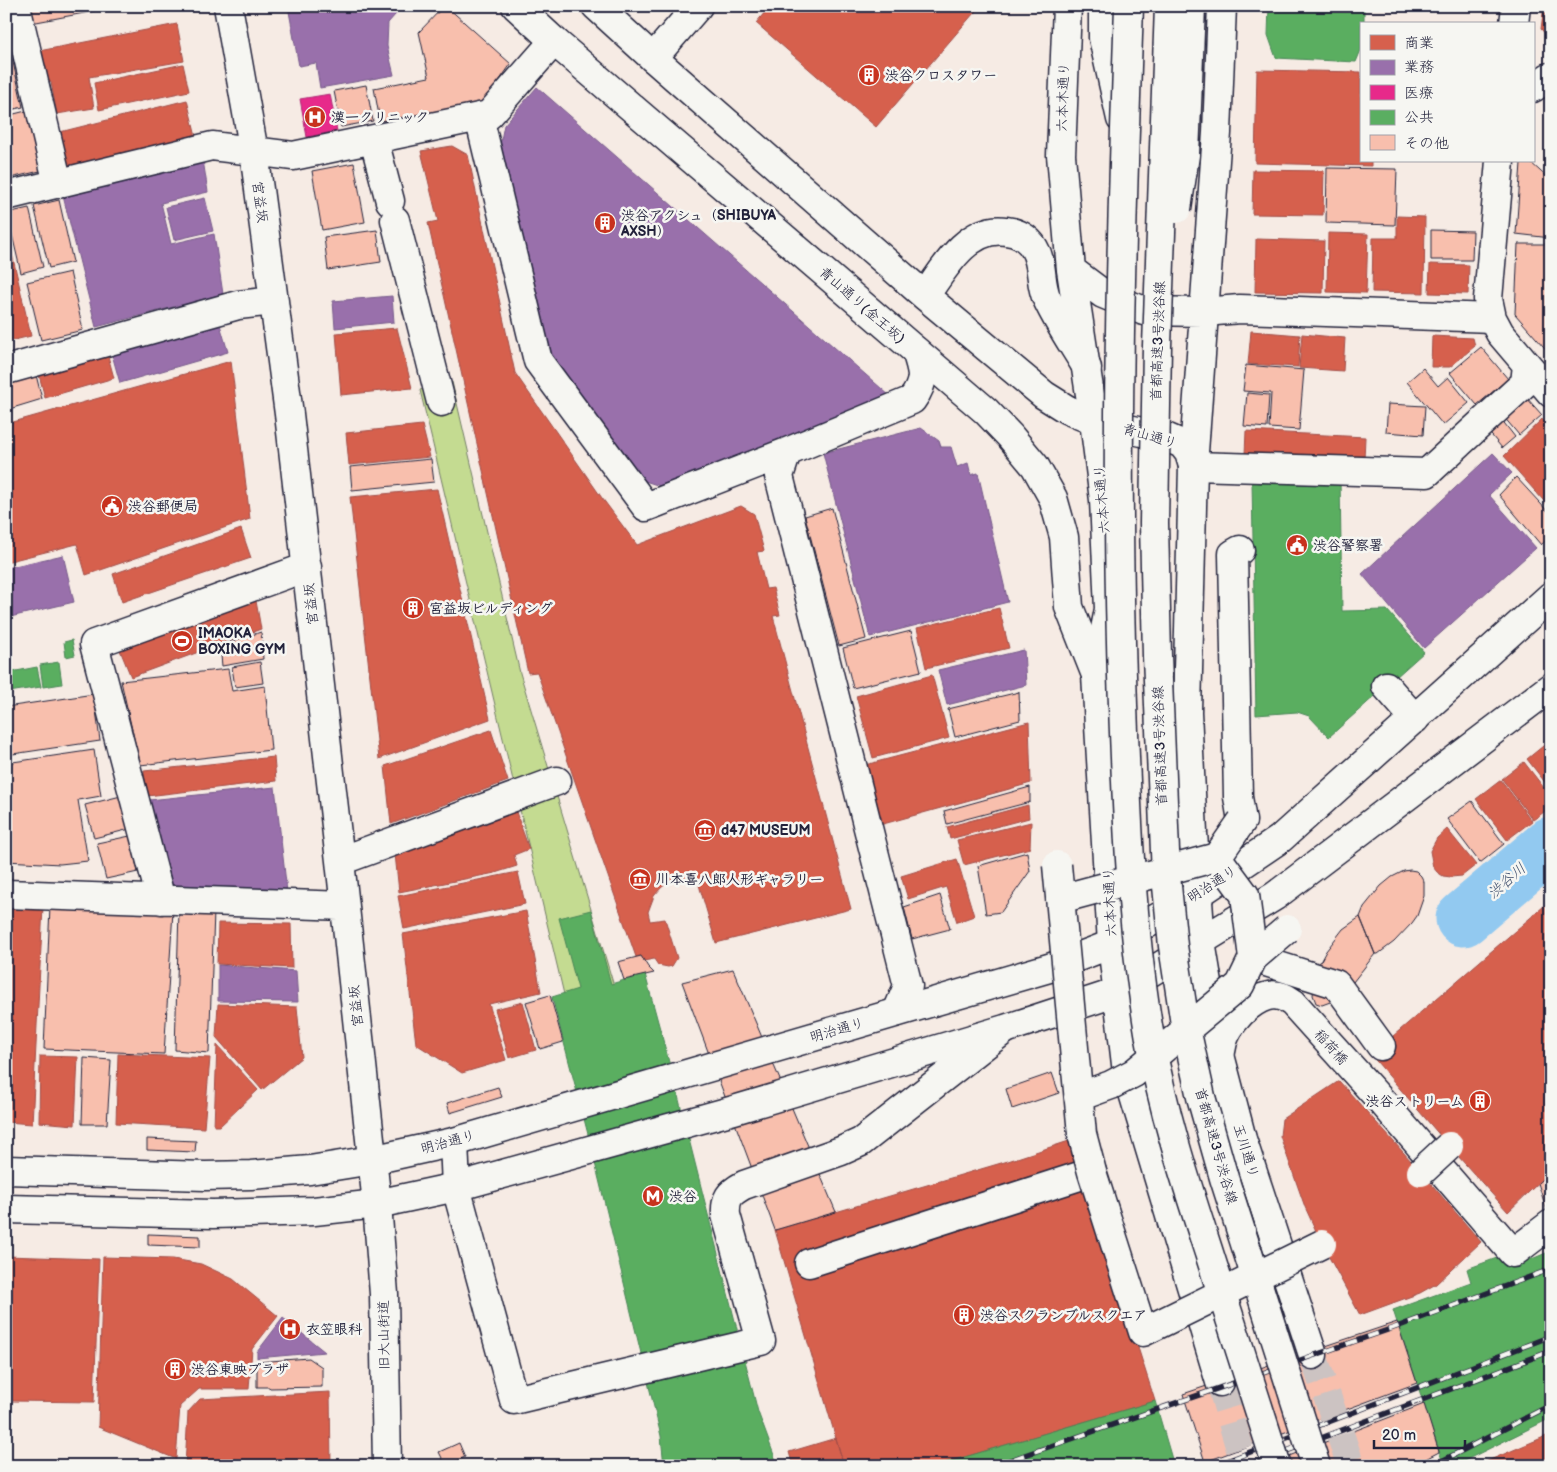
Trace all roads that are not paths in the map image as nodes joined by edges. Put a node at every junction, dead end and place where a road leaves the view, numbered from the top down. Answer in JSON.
{"nodes":[{"id":1,"x":16,"y":6,"type":"edge"},
{"id":2,"x":228,"y":6,"type":"edge"},
{"id":3,"x":516,"y":6,"type":"edge"},
{"id":4,"x":596,"y":6,"type":"edge"},
{"id":5,"x":698,"y":6,"type":"edge"},
{"id":6,"x":1067,"y":6,"type":"edge"},
{"id":7,"x":1104,"y":6,"type":"edge"},
{"id":8,"x":1130,"y":6,"type":"edge"},
{"id":9,"x":1169,"y":6,"type":"edge"},
{"id":10,"x":1191,"y":6,"type":"edge"},
{"id":11,"x":1222,"y":6,"type":"edge"},
{"id":12,"x":1516,"y":6,"type":"edge"},
{"id":13,"x":1514,"y":22,"type":"edge"},
{"id":14,"x":554,"y":41,"type":"junction"},
{"id":15,"x":653,"y":58,"type":"junction"},
{"id":16,"x":1551,"y":78,"type":"edge"},
{"id":17,"x":1534,"y":87,"type":"edge"},
{"id":18,"x":480,"y":118,"type":"junction"},
{"id":19,"x":1125,"y":138,"type":"junction"},
{"id":20,"x":374,"y":140,"type":"junction"},
{"id":21,"x":254,"y":152,"type":"junction"},
{"id":22,"x":1500,"y":162,"type":"edge"},
{"id":23,"x":58,"y":184,"type":"junction"},
{"id":24,"x":6,"y":196,"type":"edge"},
{"id":25,"x":1071,"y":270,"type":"junction"},
{"id":26,"x":925,"y":296,"type":"junction"},
{"id":27,"x":274,"y":301,"type":"junction"},
{"id":28,"x":1204,"y":312,"type":"junction"},
{"id":29,"x":1492,"y":318,"type":"junction"},
{"id":30,"x":1157,"y":346,"type":"junction"},
{"id":31,"x":916,"y":351,"type":"junction"},
{"id":32,"x":1527,"y":365,"type":"junction"},
{"id":33,"x":1087,"y":368,"type":"junction"},
{"id":34,"x":6,"y":370,"type":"edge"},
{"id":35,"x":1551,"y":393,"type":"edge"},
{"id":36,"x":441,"y":402,"type":"dead end"},
{"id":37,"x":1094,"y":421,"type":"junction"},
{"id":38,"x":787,"y":452,"type":"junction"},
{"id":39,"x":1193,"y":466,"type":"junction"},
{"id":40,"x":1236,"y":552,"type":"dead end"},
{"id":41,"x":307,"y":567,"type":"junction"},
{"id":42,"x":1551,"y":596,"type":"edge"},
{"id":43,"x":1096,"y":675,"type":"junction"},
{"id":44,"x":1386,"y":686,"type":"dead end"},
{"id":45,"x":1551,"y":687,"type":"edge"},
{"id":46,"x":1414,"y":719,"type":"junction"},
{"id":47,"x":557,"y":781,"type":"dead end"},
{"id":48,"x":1217,"y":856,"type":"junction"},
{"id":49,"x":340,"y":861,"type":"junction"},
{"id":50,"x":1043,"y":867,"type":"dead end"},
{"id":51,"x":6,"y":894,"type":"edge"},
{"id":52,"x":1197,"y":895,"type":"junction"},
{"id":53,"x":1060,"y":899,"type":"junction"},
{"id":54,"x":161,"y":900,"type":"junction"},
{"id":55,"x":345,"y":906,"type":"junction"},
{"id":56,"x":1287,"y":930,"type":"dead end"},
{"id":57,"x":1201,"y":942,"type":"junction"},
{"id":58,"x":1112,"y":944,"type":"junction"},
{"id":59,"x":1253,"y":958,"type":"junction"},
{"id":60,"x":1118,"y":992,"type":"junction"},
{"id":61,"x":897,"y":1012,"type":"junction"},
{"id":62,"x":1005,"y":1029,"type":"junction"},
{"id":63,"x":1381,"y":1046,"type":"dead end"},
{"id":64,"x":1220,"y":1055,"type":"junction"},
{"id":65,"x":1078,"y":1097,"type":"junction"},
{"id":66,"x":454,"y":1142,"type":"junction"},
{"id":67,"x":1449,"y":1146,"type":"dead end"},
{"id":68,"x":372,"y":1160,"type":"junction"},
{"id":69,"x":6,"y":1170,"type":"edge"},
{"id":70,"x":1092,"y":1172,"type":"junction"},
{"id":71,"x":1421,"y":1172,"type":"dead end"},
{"id":72,"x":456,"y":1187,"type":"junction"},
{"id":73,"x":377,"y":1204,"type":"junction"},
{"id":74,"x":6,"y":1209,"type":"edge"},
{"id":75,"x":1551,"y":1224,"type":"edge"},
{"id":76,"x":1322,"y":1244,"type":"dead end"},
{"id":77,"x":809,"y":1264,"type":"dead end"},
{"id":78,"x":1313,"y":1355,"type":"tunnel mouth"},
{"id":79,"x":1278,"y":1364,"type":"dead end"},
{"id":80,"x":1249,"y":1371,"type":"tunnel mouth"},
{"id":81,"x":1220,"y":1382,"type":"tunnel mouth"},
{"id":82,"x":386,"y":1466,"type":"edge"},
{"id":83,"x":1277,"y":1466,"type":"edge"},
{"id":84,"x":1316,"y":1466,"type":"edge"}],
"edges":[{"from":1,"to":23,"type":"main road"},
{"from":2,"to":21,"type":"main road","name":"宮益坂"},
{"from":3,"to":14,"type":"main road","name":"青山通り(金王坂)"},
{"from":4,"to":15,"type":"main road"},
{"from":5,"to":15,"type":"main road"},
{"from":6,"to":25,"type":"main road","name":"六本木通り"},
{"from":7,"to":19,"type":"main road","bridge":true},
{"from":8,"to":19,"type":"main road","bridge":true},
{"from":9,"to":30,"type":"main road","name":"首都高速3号渋谷線","bridge":true},
{"from":10,"to":30,"type":"main road","bridge":true},
{"from":11,"to":28,"type":"main road"},
{"from":12,"to":13,"type":"main road"},
{"from":14,"to":18,"type":"main road"},
{"from":14,"to":31,"type":"main road","name":"青山通り(金王坂)"},
{"from":15,"to":26,"type":"main road"},
{"from":16,"to":17,"type":"main road"},
{"from":18,"to":20,"type":"main road"},
{"from":18,"to":38,"type":"main road"},
{"from":19,"to":83,"type":"main road","bridge":true},
{"from":20,"to":21,"type":"main road"},
{"from":20,"to":36,"type":"main road"},
{"from":21,"to":23,"type":"main road"},
{"from":21,"to":27,"type":"main road","name":"宮益坂"},
{"from":22,"to":29,"type":"main road"},
{"from":23,"to":24,"type":"main road"},
{"from":25,"to":28,"type":"main road"},
{"from":25,"to":33,"type":"main road","name":"六本木通り"},
{"from":26,"to":33,"type":"main road"},
{"from":26,"to":37,"type":"main road"},
{"from":27,"to":34,"type":"main road"},
{"from":27,"to":41,"type":"main road","name":"宮益坂"},
{"from":28,"to":29,"type":"main road"},
{"from":28,"to":39,"type":"main road"},
{"from":29,"to":32,"type":"main road"},
{"from":30,"to":84,"type":"main road","name":"首都高速3号渋谷線","bridge":true},
{"from":31,"to":38,"type":"main road"},
{"from":31,"to":43,"type":"main road","name":"青山通り(金王坂)"},
{"from":32,"to":35,"type":"main road"},
{"from":32,"to":39,"type":"main road"},
{"from":33,"to":37,"type":"main road","name":"六本木通り"},
{"from":37,"to":39,"type":"main road","name":"青山通り"},
{"from":37,"to":43,"type":"main road","name":"六本木通り"},
{"from":38,"to":61,"type":"main road"},
{"from":39,"to":52,"type":"main road"},
{"from":40,"to":48,"type":"main road","bridge":true},
{"from":41,"to":49,"type":"main road","name":"宮益坂"},
{"from":41,"to":54,"type":"main road"},
{"from":42,"to":46,"type":"main road","name":"明治通り"},
{"from":43,"to":58,"type":"main road","name":"六本木通り"},
{"from":44,"to":46,"type":"main road"},
{"from":45,"to":57,"type":"main road"},
{"from":46,"to":52,"type":"main road","name":"明治通り"},
{"from":47,"to":49,"type":"main road"},
{"from":48,"to":53,"type":"main road","bridge":true},
{"from":48,"to":59,"type":"main road","bridge":true},
{"from":49,"to":55,"type":"main road","name":"宮益坂"},
{"from":50,"to":53,"type":"main road","bridge":true},
{"from":51,"to":54,"type":"main road"},
{"from":52,"to":57,"type":"main road"},
{"from":52,"to":58,"type":"main road","name":"明治通り"},
{"from":53,"to":65,"type":"main road","bridge":true},
{"from":54,"to":55,"type":"main road"},
{"from":55,"to":68,"type":"main road","name":"宮益坂"},
{"from":56,"to":59,"type":"main road","bridge":true},
{"from":57,"to":60,"type":"main road"},
{"from":57,"to":64,"type":"main road","name":"玉川通り"},
{"from":57,"to":79,"type":"main road"},
{"from":58,"to":60,"type":"main road","name":"六本木通り"},
{"from":58,"to":61,"type":"main road","name":"明治通り"},
{"from":59,"to":63,"type":"main road"},
{"from":59,"to":65,"type":"main road","bridge":true},
{"from":60,"to":62,"type":"main road"},
{"from":60,"to":80,"type":"main road"},
{"from":60,"to":81,"type":"main road"},
{"from":61,"to":66,"type":"main road","name":"明治通り"},
{"from":62,"to":72,"type":"main road"},
{"from":62,"to":72,"type":"main road"},
{"from":64,"to":75,"type":"main road","name":"稲荷橋"},
{"from":64,"to":78,"type":"main road","name":"玉川通り"},
{"from":65,"to":70,"type":"main road","bridge":true},
{"from":66,"to":68,"type":"main road","name":"明治通り"},
{"from":66,"to":72,"type":"main road"},
{"from":67,"to":71,"type":"main road","bridge":true},
{"from":68,"to":69,"type":"main road","name":"明治通り"},
{"from":68,"to":73,"type":"main road","name":"宮益坂"},
{"from":70,"to":76,"type":"main road","bridge":true},
{"from":70,"to":77,"type":"main road"},
{"from":72,"to":73,"type":"main road"},
{"from":73,"to":74,"type":"main road"},
{"from":73,"to":82,"type":"main road","name":"旧大山街道"}]}
